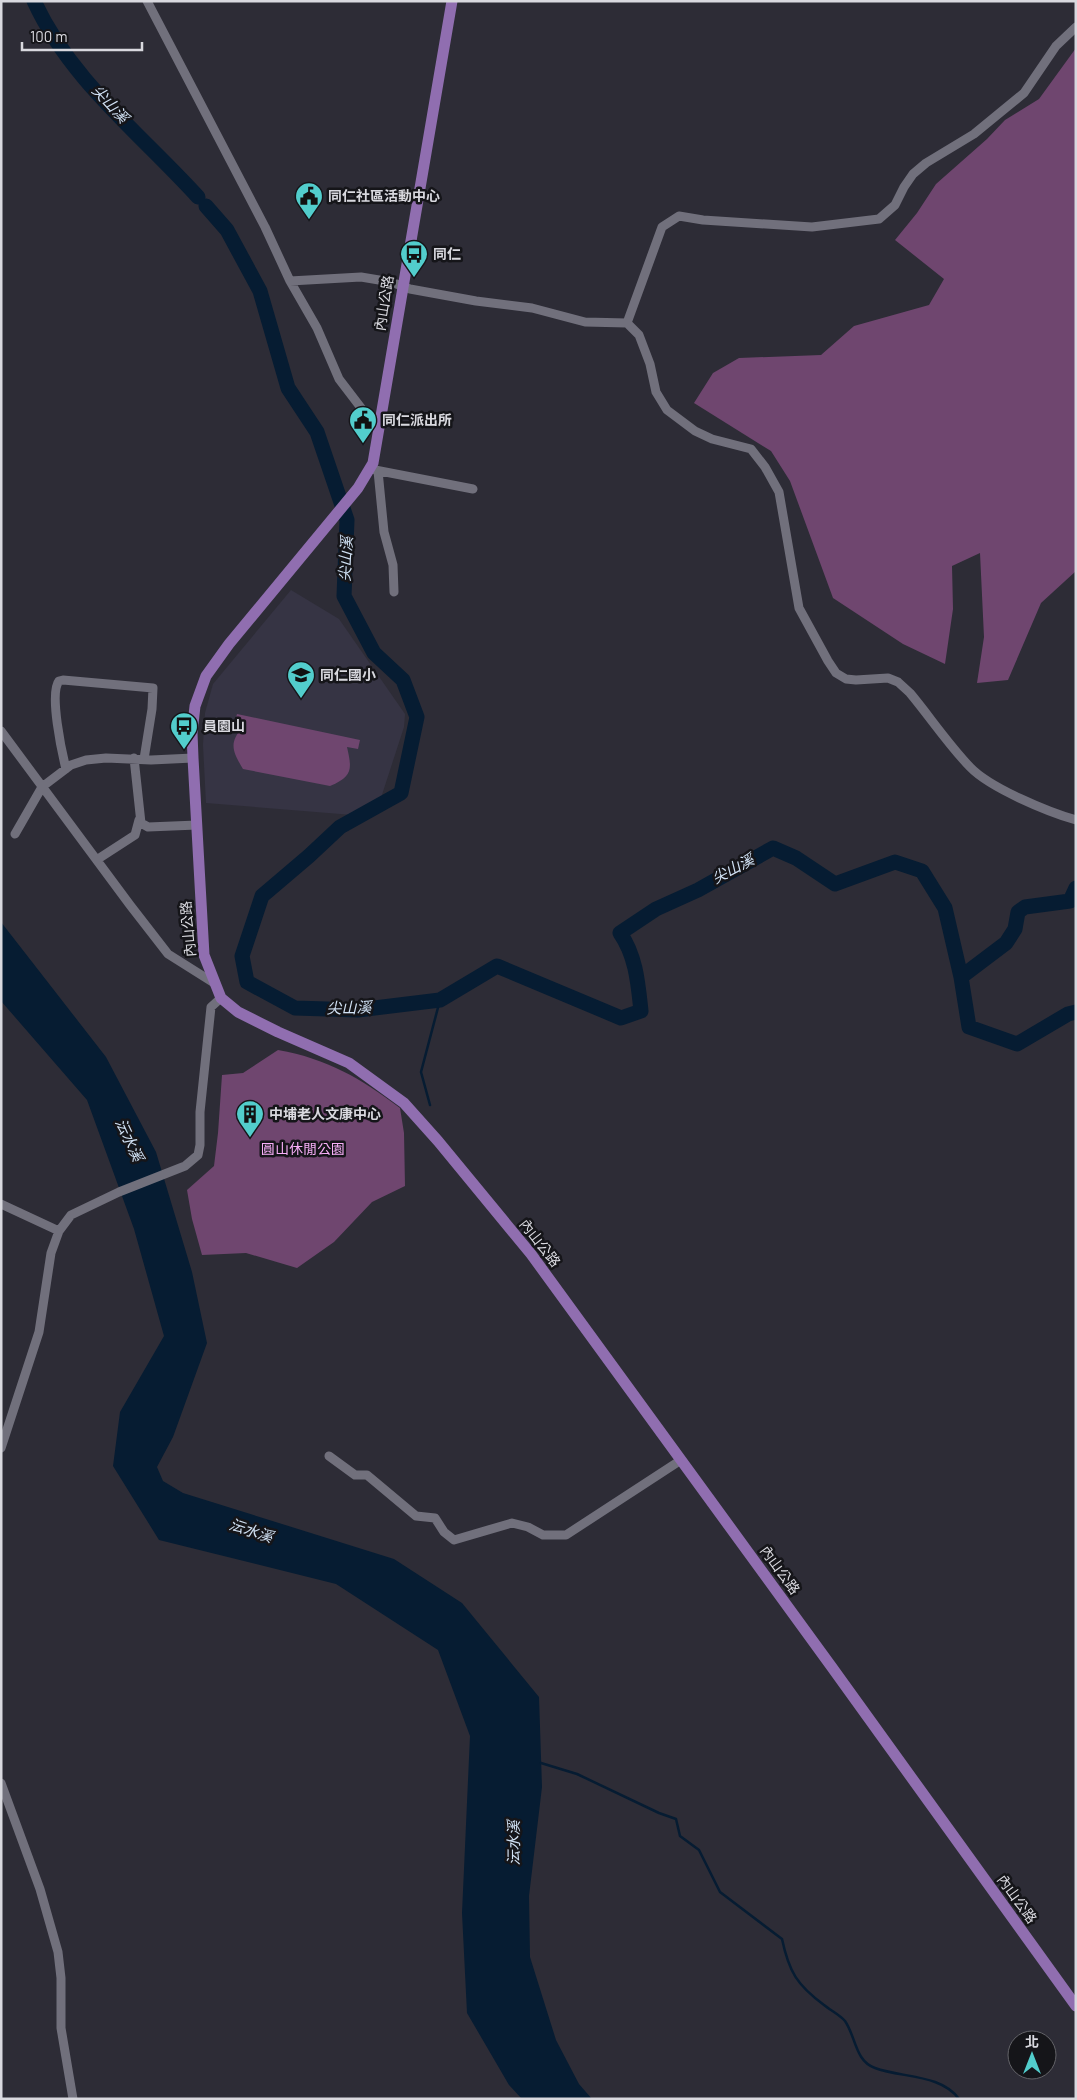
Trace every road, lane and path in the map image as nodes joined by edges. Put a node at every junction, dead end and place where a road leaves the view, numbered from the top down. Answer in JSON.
{"nodes":[{"id":1,"x":147,"y":1,"type":"edge"},
{"id":2,"x":452,"y":1,"type":"edge"},
{"id":3,"x":1076,"y":27,"type":"edge"},
{"id":4,"x":290,"y":282,"type":"junction"},
{"id":5,"x":402,"y":286,"type":"junction"},
{"id":6,"x":627,"y":324,"type":"junction"},
{"id":7,"x":378,"y":430,"type":"junction"},
{"id":8,"x":374,"y":470,"type":"junction"},
{"id":9,"x":473,"y":489,"type":"dead end"},
{"id":10,"x":394,"y":592,"type":"dead end"},
{"id":11,"x":1,"y":730,"type":"edge"},
{"id":12,"x":134,"y":758,"type":"junction"},
{"id":13,"x":193,"y":758,"type":"junction"},
{"id":14,"x":144,"y":759,"type":"junction"},
{"id":15,"x":66,"y":769,"type":"junction"},
{"id":16,"x":42,"y":786,"type":"junction"},
{"id":17,"x":139,"y":820,"type":"junction"},
{"id":18,"x":1076,"y":820,"type":"edge"},
{"id":19,"x":197,"y":826,"type":"junction"},
{"id":20,"x":15,"y":834,"type":"dead end"},
{"id":21,"x":98,"y":859,"type":"junction"},
{"id":22,"x":214,"y":982,"type":"junction"},
{"id":23,"x":221,"y":998,"type":"junction"},
{"id":24,"x":1,"y":1204,"type":"edge"},
{"id":25,"x":59,"y":1231,"type":"junction"},
{"id":26,"x":1,"y":1448,"type":"edge"},
{"id":27,"x":329,"y":1456,"type":"dead end"},
{"id":28,"x":681,"y":1460,"type":"junction"},
{"id":29,"x":1,"y":1783,"type":"edge"},
{"id":30,"x":1076,"y":2006,"type":"edge"},
{"id":31,"x":73,"y":2099,"type":"edge"}],
"edges":[{"from":1,"to":4,"type":"street"},
{"from":2,"to":5,"type":"main road","name":"內山公路"},
{"from":3,"to":6,"type":"street"},
{"from":4,"to":5,"type":"street"},
{"from":4,"to":7,"type":"street"},
{"from":5,"to":6,"type":"street"},
{"from":5,"to":7,"type":"main road","name":"內山公路"},
{"from":6,"to":18,"type":"street"},
{"from":7,"to":8,"type":"main road","name":"內山公路"},
{"from":8,"to":9,"type":"street"},
{"from":8,"to":10,"type":"street"},
{"from":8,"to":13,"type":"main road","name":"內山公路"},
{"from":11,"to":16,"type":"street"},
{"from":12,"to":14,"type":"street"},
{"from":12,"to":15,"type":"street"},
{"from":12,"to":17,"type":"street"},
{"from":13,"to":14,"type":"street"},
{"from":13,"to":19,"type":"main road","name":"內山公路"},
{"from":14,"to":15,"type":"street"},
{"from":15,"to":16,"type":"street"},
{"from":16,"to":20,"type":"street"},
{"from":16,"to":21,"type":"street"},
{"from":17,"to":19,"type":"street"},
{"from":17,"to":21,"type":"street"},
{"from":19,"to":22,"type":"main road","name":"內山公路"},
{"from":21,"to":22,"type":"street"},
{"from":22,"to":23,"type":"main road","name":"內山公路"},
{"from":23,"to":25,"type":"street"},
{"from":23,"to":28,"type":"main road","name":"內山公路"},
{"from":24,"to":25,"type":"street"},
{"from":25,"to":26,"type":"street"},
{"from":27,"to":28,"type":"street"},
{"from":28,"to":30,"type":"main road","name":"內山公路"},
{"from":29,"to":31,"type":"street"}]}
